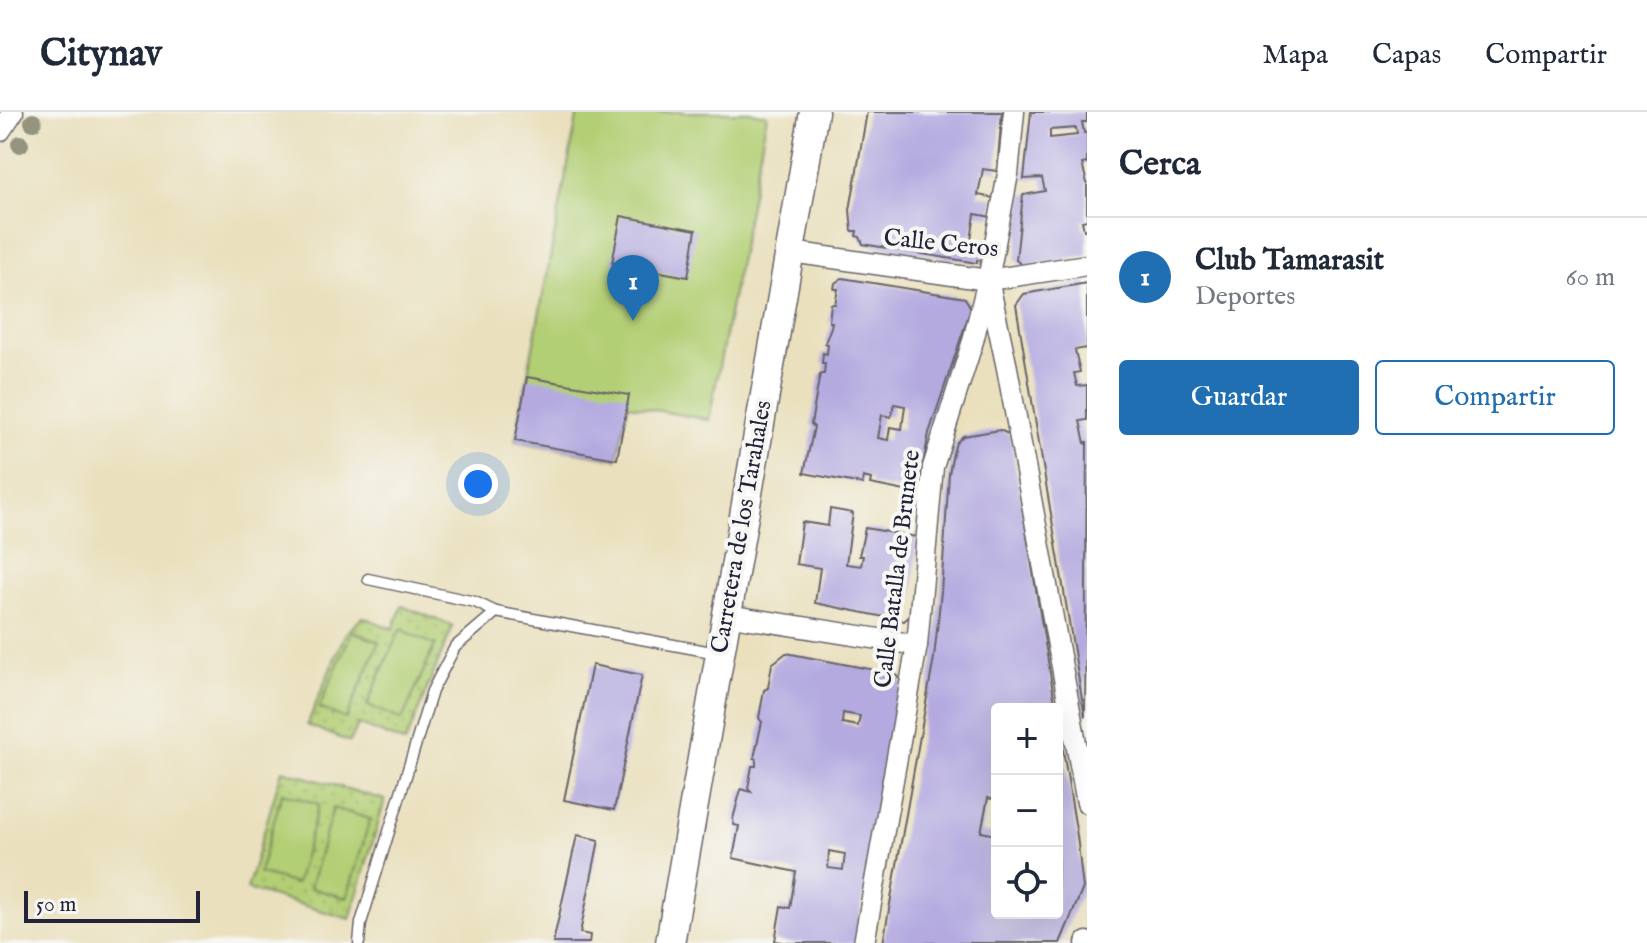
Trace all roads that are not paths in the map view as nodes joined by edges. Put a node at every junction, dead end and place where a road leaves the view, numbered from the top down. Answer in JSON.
{"nodes":[{"id":1,"x":13,"y":112,"type":"edge"},
{"id":2,"x":814,"y":112,"type":"edge"},
{"id":3,"x":1014,"y":112,"type":"edge"},
{"id":4,"x":0,"y":131,"type":"edge"},
{"id":5,"x":791,"y":252,"type":"junction"},
{"id":6,"x":1087,"y":265,"type":"edge"},
{"id":7,"x":988,"y":280,"type":"junction"},
{"id":8,"x":368,"y":579,"type":"dead end"},
{"id":9,"x":496,"y":612,"type":"junction"},
{"id":10,"x":726,"y":615,"type":"junction"},
{"id":11,"x":917,"y":645,"type":"junction"},
{"id":12,"x":719,"y":653,"type":"junction"},
{"id":13,"x":1087,"y":803,"type":"edge"},
{"id":14,"x":359,"y":943,"type":"edge"},
{"id":15,"x":670,"y":943,"type":"edge"},
{"id":16,"x":864,"y":943,"type":"edge"}],
"edges":[{"from":1,"to":4,"type":"street"},
{"from":2,"to":5,"type":"street","name":"Carretera de los Tarahales"},
{"from":3,"to":7,"type":"street","name":"Calle Batalla de Brunete"},
{"from":5,"to":7,"type":"street","name":"Calle Ceros"},
{"from":5,"to":10,"type":"street","name":"Carretera de los Tarahales"},
{"from":6,"to":7,"type":"street","name":"Calle Ceros"},
{"from":7,"to":11,"type":"street","name":"Calle Batalla de Brunete"},
{"from":7,"to":13,"type":"street"},
{"from":8,"to":9,"type":"lane"},
{"from":9,"to":12,"type":"lane"},
{"from":9,"to":14,"type":"lane"},
{"from":10,"to":11,"type":"street"},
{"from":10,"to":12,"type":"street","name":"Carretera de los Tarahales"},
{"from":11,"to":16,"type":"street","name":"Calle Batalla de Brunete"},
{"from":12,"to":15,"type":"street","name":"Carretera de los Tarahales"}]}
